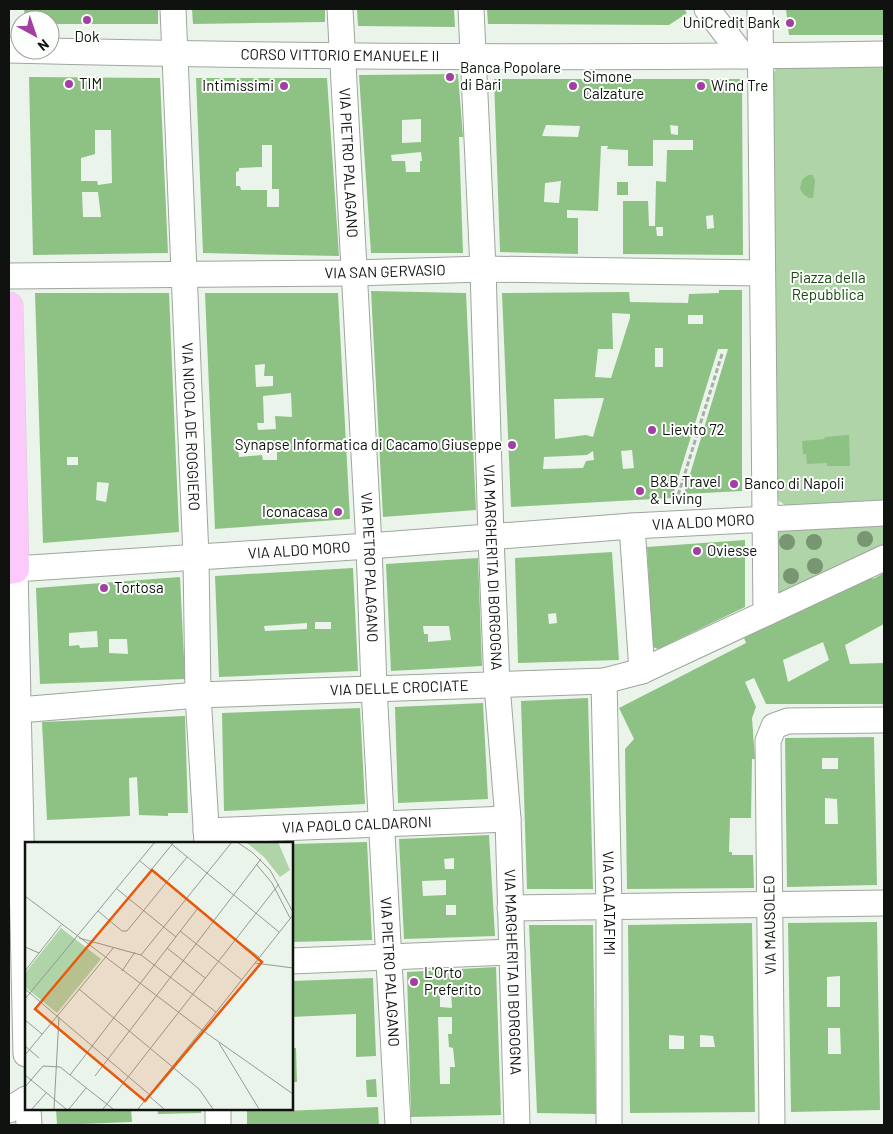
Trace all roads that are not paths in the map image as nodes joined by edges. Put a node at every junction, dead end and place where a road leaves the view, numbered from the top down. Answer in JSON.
{"nodes":[{"id":1,"x":173,"y":9,"type":"edge"},
{"id":2,"x":340,"y":9,"type":"edge"},
{"id":3,"x":471,"y":9,"type":"edge"},
{"id":4,"x":708,"y":9,"type":"edge"},
{"id":5,"x":760,"y":9,"type":"edge"},
{"id":6,"x":9,"y":50,"type":"edge"},
{"id":7,"x":174,"y":54,"type":"junction"},
{"id":8,"x":884,"y":54,"type":"edge"},
{"id":9,"x":342,"y":55,"type":"junction"},
{"id":10,"x":474,"y":56,"type":"junction"},
{"id":11,"x":752,"y":56,"type":"junction"},
{"id":12,"x":483,"y":269,"type":"junction"},
{"id":13,"x":185,"y":273,"type":"junction"},
{"id":14,"x":354,"y":273,"type":"junction"},
{"id":15,"x":762,"y":273,"type":"junction"},
{"id":16,"x":9,"y":276,"type":"edge"},
{"id":17,"x":9,"y":306,"type":"edge"},
{"id":18,"x":884,"y":513,"type":"edge"},
{"id":19,"x":764,"y":519,"type":"junction"},
{"id":20,"x":632,"y":526,"type":"junction"},
{"id":21,"x":491,"y":537,"type":"junction"},
{"id":22,"x":369,"y":546,"type":"junction"},
{"id":23,"x":196,"y":557,"type":"junction"},
{"id":24,"x":884,"y":558,"type":"edge"},
{"id":25,"x":12,"y":570,"type":"edge"},
{"id":26,"x":766,"y":613,"type":"junction"},
{"id":27,"x":642,"y":671,"type":"junction"},
{"id":28,"x":604,"y":680,"type":"junction"},
{"id":29,"x":497,"y":685,"type":"junction"},
{"id":30,"x":374,"y":688,"type":"junction"},
{"id":31,"x":198,"y":695,"type":"junction"},
{"id":32,"x":19,"y":710,"type":"junction"},
{"id":33,"x":884,"y":720,"type":"edge"},
{"id":34,"x":508,"y":818,"type":"junction"},
{"id":35,"x":381,"y":823,"type":"junction"},
{"id":36,"x":207,"y":837,"type":"edge"},
{"id":37,"x":770,"y":904,"type":"junction"},
{"id":38,"x":884,"y":904,"type":"edge"},
{"id":39,"x":609,"y":907,"type":"junction"},
{"id":40,"x":510,"y":908,"type":"junction"},
{"id":41,"x":512,"y":952,"type":"junction"},
{"id":42,"x":389,"y":957,"type":"junction"},
{"id":43,"x":292,"y":961,"type":"edge"},
{"id":44,"x":25,"y":969,"type":"edge"},
{"id":45,"x":25,"y":1100,"type":"edge"},
{"id":46,"x":28,"y":1109,"type":"edge"},
{"id":47,"x":218,"y":1109,"type":"edge"},
{"id":48,"x":9,"y":1110,"type":"edge"},
{"id":49,"x":28,"y":1125,"type":"edge"},
{"id":50,"x":218,"y":1125,"type":"edge"},
{"id":51,"x":398,"y":1125,"type":"edge"},
{"id":52,"x":517,"y":1125,"type":"edge"},
{"id":53,"x":609,"y":1125,"type":"edge"},
{"id":54,"x":772,"y":1125,"type":"edge"}],
"edges":[{"from":1,"to":7,"type":"street","name":"VIA NICOLA DE ROGGIERO"},
{"from":2,"to":9,"type":"street","name":"VIA PIETRO PALAGANO"},
{"from":3,"to":10,"type":"street","name":"VIA MARGHERITA DI BORGOGNA"},
{"from":4,"to":11,"type":"street"},
{"from":5,"to":11,"type":"street"},
{"from":6,"to":7,"type":"street","name":"CORSO VITTORIO EMANUELE II"},
{"from":7,"to":9,"type":"street","name":"CORSO VITTORIO EMANUELE II"},
{"from":7,"to":13,"type":"street","name":"VIA NICOLA DE ROGGIERO"},
{"from":8,"to":11,"type":"street"},
{"from":9,"to":10,"type":"street","name":"CORSO VITTORIO EMANUELE II"},
{"from":9,"to":14,"type":"street","name":"VIA PIETRO PALAGANO"},
{"from":10,"to":11,"type":"street","name":"CORSO VITTORIO EMANUELE II"},
{"from":10,"to":12,"type":"street","name":"VIA MARGHERITA DI BORGOGNA"},
{"from":11,"to":15,"type":"street"},
{"from":12,"to":14,"type":"street","name":"VIA SAN GERVASIO"},
{"from":12,"to":15,"type":"street","name":"VIA SAN GERVASIO"},
{"from":12,"to":21,"type":"street","name":"VIA MARGHERITA DI BORGOGNA"},
{"from":13,"to":14,"type":"street","name":"VIA SAN GERVASIO"},
{"from":13,"to":16,"type":"street","name":"VIA SAN GERVASIO"},
{"from":13,"to":23,"type":"street","name":"VIA NICOLA DE ROGGIERO"},
{"from":14,"to":22,"type":"street","name":"VIA PIETRO PALAGANO"},
{"from":15,"to":19,"type":"street"},
{"from":17,"to":25,"type":"main road"},
{"from":18,"to":19,"type":"street"},
{"from":19,"to":20,"type":"street","name":"VIA ALDO MORO"},
{"from":19,"to":26,"type":"street"},
{"from":20,"to":21,"type":"street","name":"VIA ALDO MORO"},
{"from":20,"to":27,"type":"street"},
{"from":21,"to":22,"type":"street","name":"VIA ALDO MORO"},
{"from":21,"to":29,"type":"street","name":"VIA MARGHERITA DI BORGOGNA"},
{"from":22,"to":23,"type":"street","name":"VIA ALDO MORO"},
{"from":22,"to":30,"type":"street","name":"VIA PIETRO PALAGANO"},
{"from":23,"to":25,"type":"street","name":"VIA ALDO MORO"},
{"from":23,"to":31,"type":"street","name":"VIA NICOLA DE ROGGIERO"},
{"from":24,"to":26,"type":"street"},
{"from":25,"to":32,"type":"street"},
{"from":26,"to":27,"type":"street","name":"VIA DELLE CROCIATE"},
{"from":27,"to":28,"type":"street","name":"VIA DELLE CROCIATE"},
{"from":28,"to":29,"type":"street","name":"VIA DELLE CROCIATE"},
{"from":28,"to":39,"type":"street","name":"VIA CALATAFIMI"},
{"from":29,"to":30,"type":"street","name":"VIA DELLE CROCIATE"},
{"from":29,"to":34,"type":"street","name":"VIA MARGHERITA DI BORGOGNA"},
{"from":30,"to":31,"type":"street","name":"VIA DELLE CROCIATE"},
{"from":30,"to":35,"type":"street","name":"VIA PIETRO PALAGANO"},
{"from":31,"to":32,"type":"street","name":"VIA DELLE CROCIATE"},
{"from":31,"to":36,"type":"street","name":"VIA NICOLA DE ROGGIERO"},
{"from":32,"to":44,"type":"street"},
{"from":33,"to":37,"type":"street","name":"VIA MAUSOLEO"},
{"from":34,"to":35,"type":"street","name":"VIA PAOLO CALDARONI"},
{"from":34,"to":40,"type":"street","name":"VIA MARGHERITA DI BORGOGNA"},
{"from":35,"to":36,"type":"street","name":"VIA PAOLO CALDARONI"},
{"from":35,"to":42,"type":"street","name":"VIA PIETRO PALAGANO"},
{"from":37,"to":38,"type":"street"},
{"from":37,"to":39,"type":"street"},
{"from":37,"to":54,"type":"street","name":"VIA MAUSOLEO"},
{"from":39,"to":40,"type":"street"},
{"from":39,"to":53,"type":"street","name":"VIA CALATAFIMI"},
{"from":40,"to":41,"type":"street","name":"VIA MARGHERITA DI BORGOGNA"},
{"from":41,"to":42,"type":"street"},
{"from":41,"to":52,"type":"street","name":"VIA MARGHERITA DI BORGOGNA"},
{"from":42,"to":43,"type":"street"},
{"from":42,"to":51,"type":"street","name":"VIA PIETRO PALAGANO"},
{"from":45,"to":48,"type":"street"},
{"from":46,"to":49,"type":"street"},
{"from":47,"to":50,"type":"street"}]}
